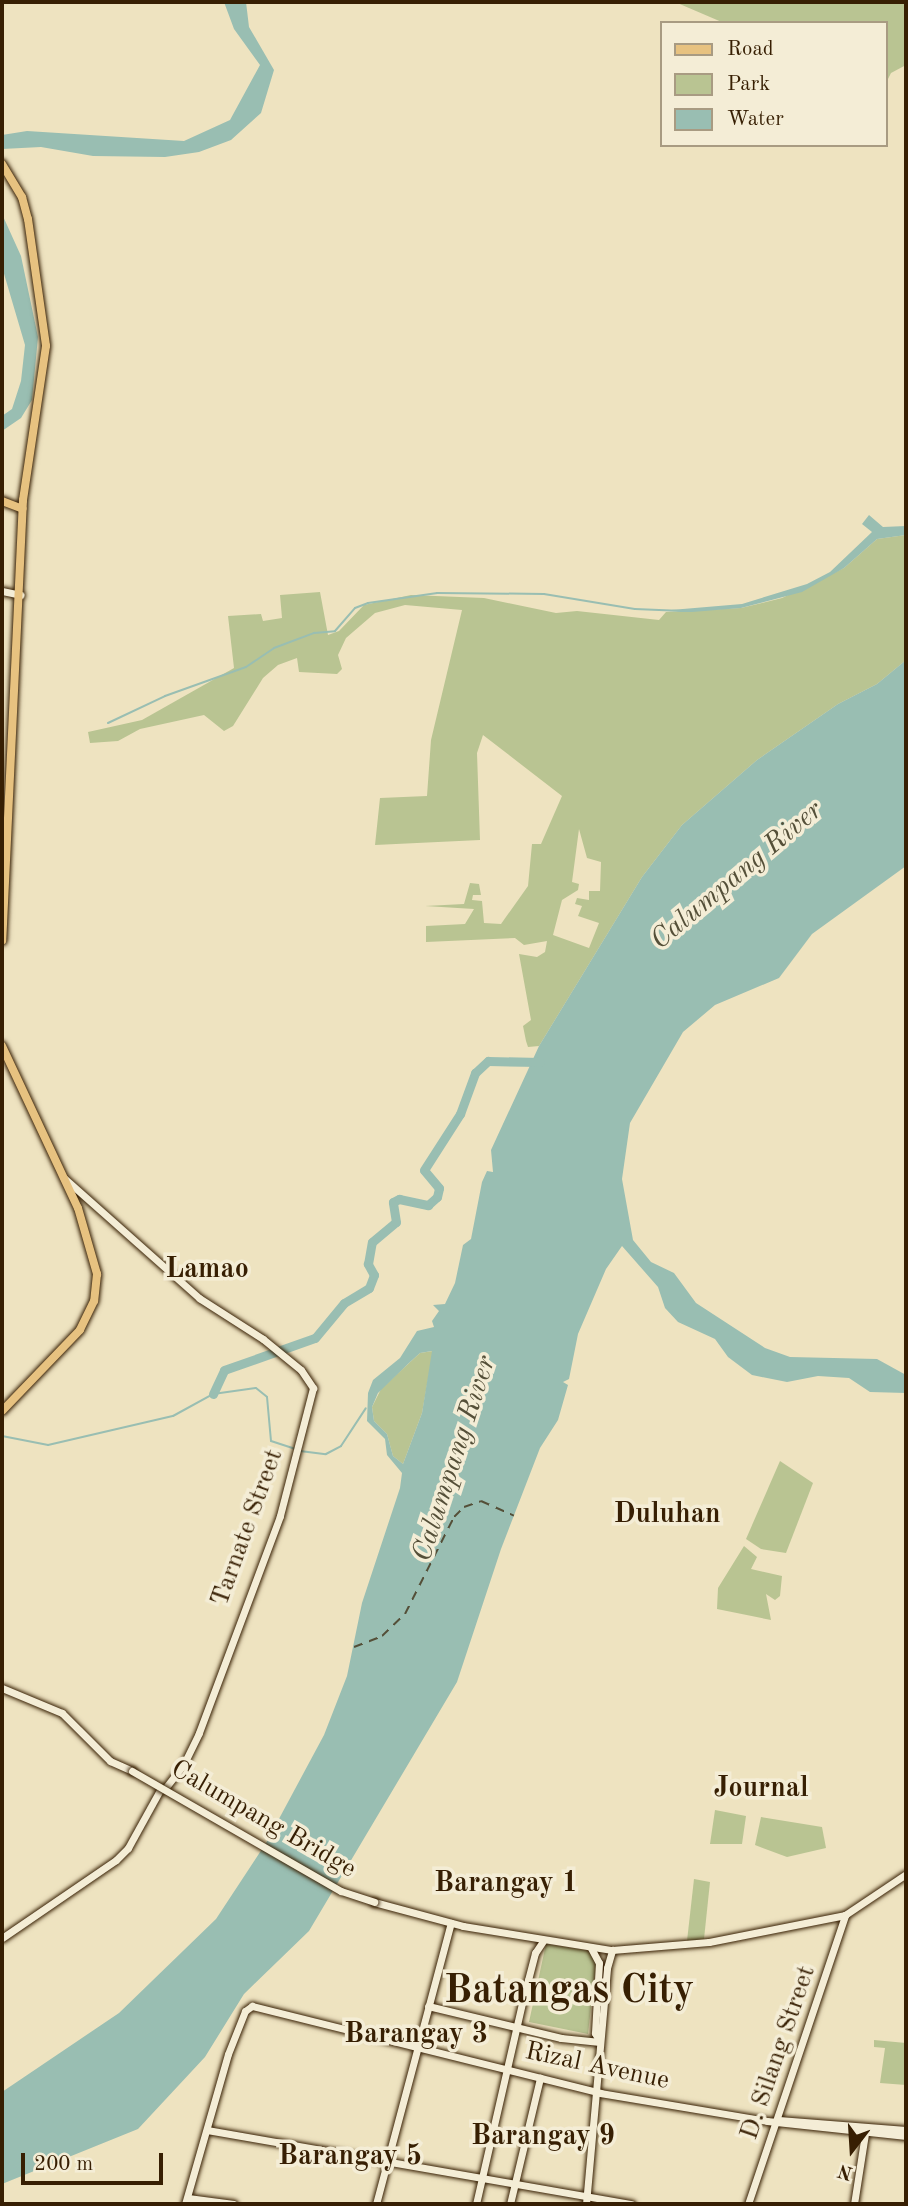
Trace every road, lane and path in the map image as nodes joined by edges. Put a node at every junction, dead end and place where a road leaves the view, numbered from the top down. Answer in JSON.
{"nodes":[{"id":1,"x":2,"y":164,"type":"edge"},
{"id":2,"x":2,"y":501,"type":"edge"},
{"id":3,"x":23,"y":509,"type":"junction"},
{"id":4,"x":2,"y":591,"type":"edge"},
{"id":5,"x":21,"y":595,"type":"junction"},
{"id":6,"x":2,"y":941,"type":"edge"},
{"id":7,"x":2,"y":1046,"type":"edge"},
{"id":8,"x":64,"y":1178,"type":"junction"},
{"id":9,"x":2,"y":1411,"type":"edge"},
{"id":10,"x":2,"y":1688,"type":"edge"},
{"id":11,"x":906,"y":1874,"type":"edge"},
{"id":12,"x":845,"y":1915,"type":"junction"},
{"id":13,"x":450,"y":1923,"type":"junction"},
{"id":14,"x":2,"y":1938,"type":"edge"},
{"id":15,"x":543,"y":1941,"type":"junction"},
{"id":16,"x":591,"y":1948,"type":"junction"},
{"id":17,"x":612,"y":1950,"type":"junction"},
{"id":18,"x":599,"y":1960,"type":"junction"},
{"id":19,"x":608,"y":1961,"type":"junction"},
{"id":20,"x":428,"y":2006,"type":"junction"},
{"id":21,"x":516,"y":2027,"type":"junction"},
{"id":22,"x":595,"y":2032,"type":"junction"},
{"id":23,"x":577,"y":2041,"type":"junction"},
{"id":24,"x":600,"y":2042,"type":"junction"},
{"id":25,"x":416,"y":2045,"type":"junction"},
{"id":26,"x":508,"y":2070,"type":"junction"},
{"id":27,"x":540,"y":2078,"type":"junction"},
{"id":28,"x":596,"y":2092,"type":"junction"},
{"id":29,"x":775,"y":2122,"type":"junction"},
{"id":30,"x":866,"y":2129,"type":"junction"},
{"id":31,"x":207,"y":2130,"type":"junction"},
{"id":32,"x":906,"y":2133,"type":"edge"},
{"id":33,"x":386,"y":2162,"type":"junction"},
{"id":34,"x":482,"y":2179,"type":"junction"},
{"id":35,"x":514,"y":2185,"type":"junction"},
{"id":36,"x":186,"y":2201,"type":"edge"},
{"id":37,"x":586,"y":2201,"type":"edge"},
{"id":38,"x":233,"y":2204,"type":"edge"},
{"id":39,"x":376,"y":2204,"type":"edge"},
{"id":40,"x":477,"y":2204,"type":"edge"},
{"id":41,"x":510,"y":2204,"type":"edge"},
{"id":42,"x":632,"y":2204,"type":"edge"},
{"id":43,"x":748,"y":2204,"type":"edge"},
{"id":44,"x":854,"y":2204,"type":"edge"}],
"edges":[{"from":1,"to":3,"type":"main road"},
{"from":2,"to":3,"type":"main road"},
{"from":3,"to":5,"type":"main road"},
{"from":4,"to":5,"type":"street"},
{"from":5,"to":6,"type":"main road"},
{"from":7,"to":8,"type":"main road"},
{"from":8,"to":9,"type":"main road"},
{"from":8,"to":14,"type":"street","name":"Tarnate Street"},
{"from":10,"to":13,"type":"street","name":"Calumpang Bridge","bridge":true},
{"from":11,"to":12,"type":"street"},
{"from":12,"to":17,"type":"street","name":"Calumpang Bridge"},
{"from":12,"to":29,"type":"street","name":"D. Silang Street"},
{"from":13,"to":15,"type":"street","name":"Calumpang Bridge"},
{"from":13,"to":20,"type":"street"},
{"from":15,"to":16,"type":"street","name":"Calumpang Bridge"},
{"from":15,"to":21,"type":"street"},
{"from":16,"to":17,"type":"street","name":"Calumpang Bridge"},
{"from":16,"to":18,"type":"street"},
{"from":17,"to":19,"type":"street"},
{"from":18,"to":19,"type":"street"},
{"from":18,"to":22,"type":"street"},
{"from":19,"to":24,"type":"street"},
{"from":20,"to":21,"type":"street"},
{"from":20,"to":25,"type":"street"},
{"from":21,"to":23,"type":"street"},
{"from":21,"to":26,"type":"street"},
{"from":22,"to":23,"type":"street"},
{"from":22,"to":24,"type":"street"},
{"from":23,"to":24,"type":"street"},
{"from":24,"to":28,"type":"street"},
{"from":25,"to":26,"type":"street","name":"Rizal Avenue"},
{"from":25,"to":31,"type":"street","name":"Rizal Avenue"},
{"from":25,"to":33,"type":"street"},
{"from":26,"to":27,"type":"street","name":"Rizal Avenue"},
{"from":26,"to":34,"type":"street"},
{"from":27,"to":28,"type":"street","name":"Rizal Avenue"},
{"from":27,"to":35,"type":"street"},
{"from":28,"to":29,"type":"street","name":"Rizal Avenue"},
{"from":28,"to":37,"type":"street"},
{"from":29,"to":30,"type":"street","name":"Rizal Avenue"},
{"from":29,"to":43,"type":"street","name":"D. Silang Street"},
{"from":30,"to":32,"type":"street","name":"Rizal Avenue"},
{"from":30,"to":44,"type":"street"},
{"from":31,"to":33,"type":"street"},
{"from":31,"to":36,"type":"street"},
{"from":33,"to":34,"type":"street"},
{"from":33,"to":39,"type":"street"},
{"from":34,"to":35,"type":"street"},
{"from":34,"to":40,"type":"street"},
{"from":35,"to":37,"type":"street"},
{"from":35,"to":41,"type":"street"},
{"from":36,"to":38,"type":"street"},
{"from":37,"to":42,"type":"street"}]}
